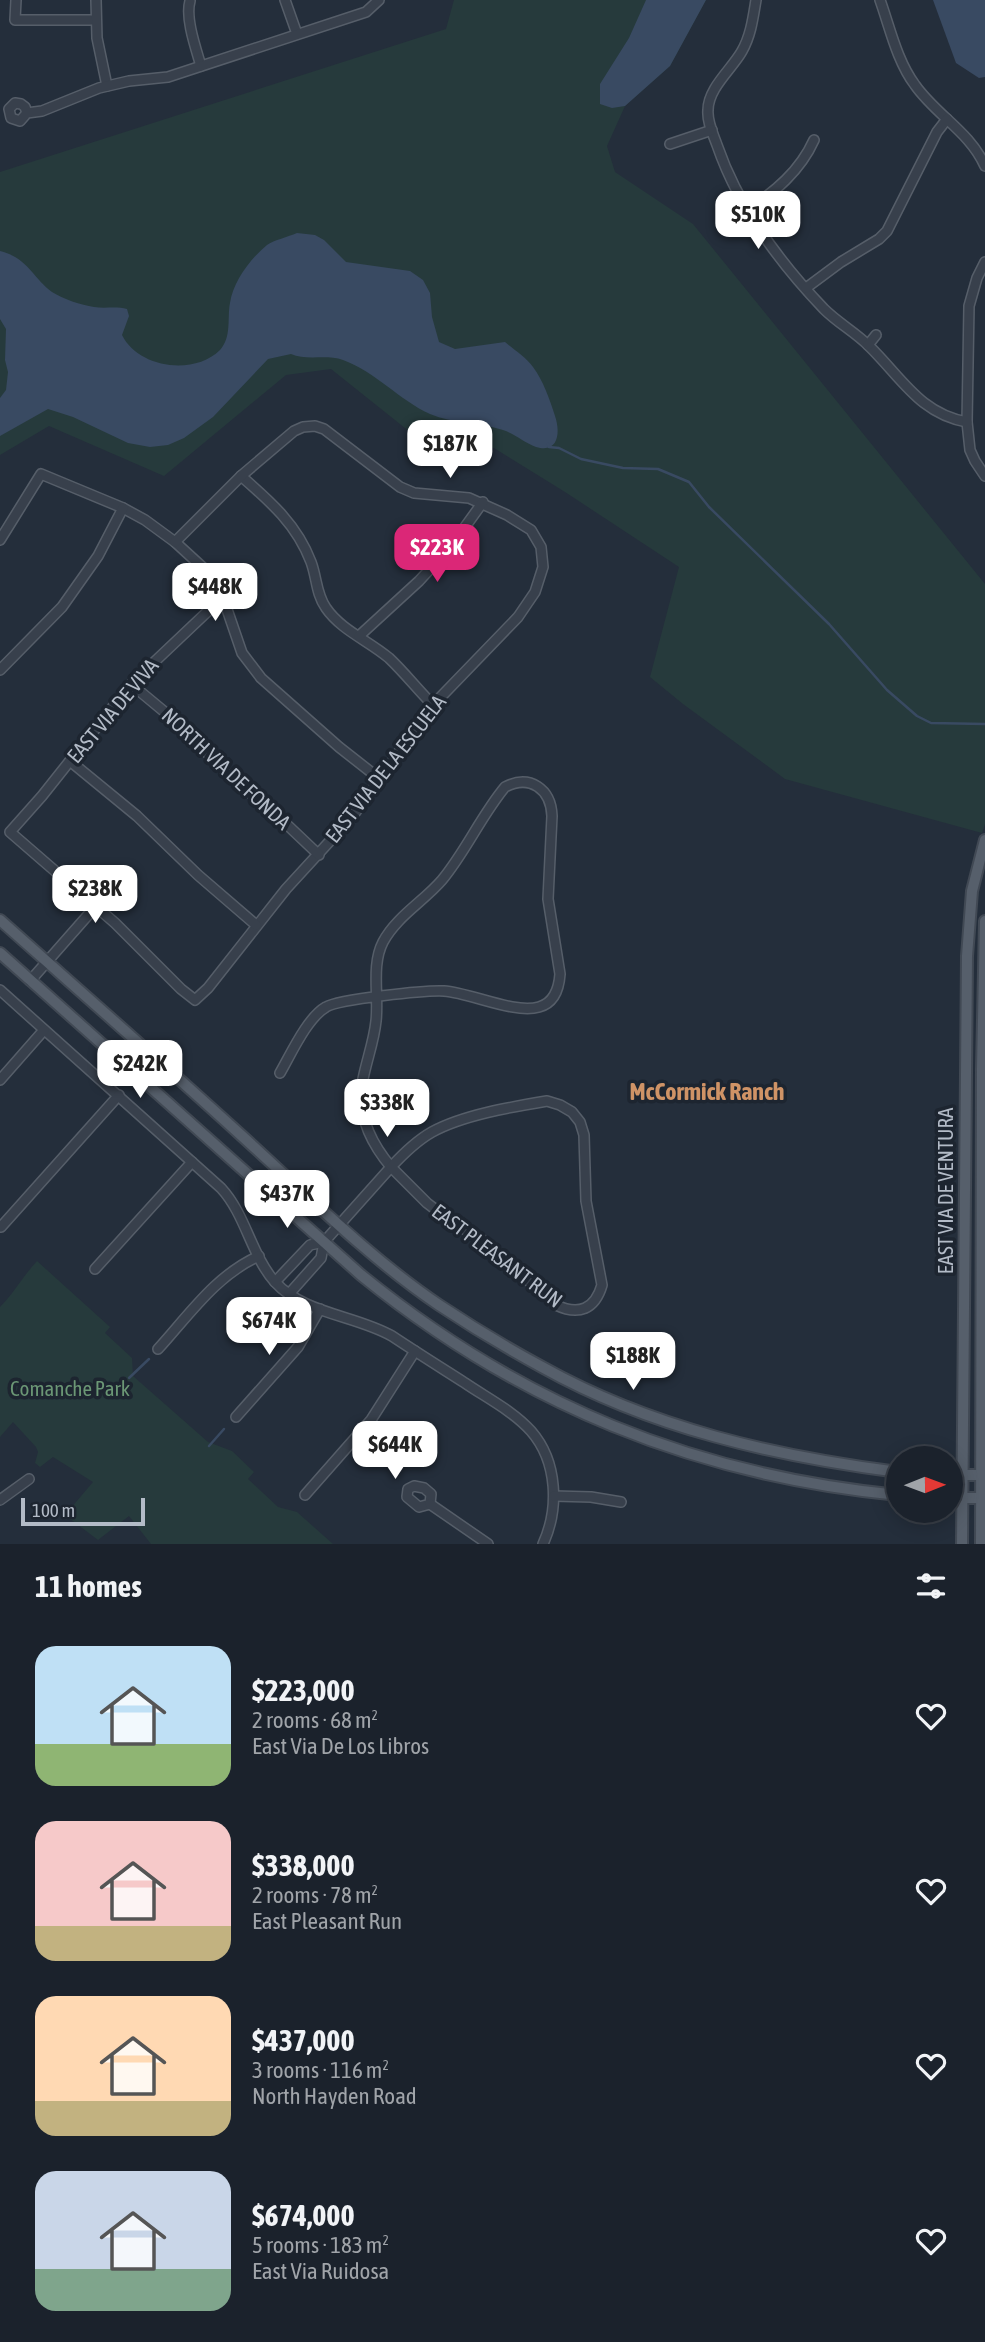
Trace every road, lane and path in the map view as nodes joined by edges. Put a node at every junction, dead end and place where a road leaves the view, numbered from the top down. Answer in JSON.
{"nodes":[{"id":1,"x":16,"y":0,"type":"edge"},
{"id":2,"x":96,"y":0,"type":"edge"},
{"id":3,"x":285,"y":0,"type":"edge"},
{"id":4,"x":379,"y":0,"type":"edge"},
{"id":5,"x":756,"y":0,"type":"edge"},
{"id":6,"x":880,"y":0,"type":"edge"},
{"id":7,"x":193,"y":1,"type":"edge"},
{"id":8,"x":96,"y":20,"type":"junction"},
{"id":9,"x":297,"y":34,"type":"junction"},
{"id":10,"x":201,"y":66,"type":"junction"},
{"id":11,"x":107,"y":86,"type":"junction"},
{"id":12,"x":27,"y":113,"type":"dead end"},
{"id":13,"x":947,"y":119,"type":"junction"},
{"id":14,"x":712,"y":130,"type":"junction"},
{"id":15,"x":814,"y":140,"type":"dead end"},
{"id":16,"x":670,"y":144,"type":"dead end"},
{"id":17,"x":985,"y":166,"type":"edge"},
{"id":18,"x":747,"y":210,"type":"junction"},
{"id":19,"x":985,"y":262,"type":"edge"},
{"id":20,"x":806,"y":288,"type":"junction"},
{"id":21,"x":876,"y":335,"type":"dead end"},
{"id":22,"x":868,"y":345,"type":"junction"},
{"id":23,"x":967,"y":422,"type":"junction"},
{"id":24,"x":241,"y":476,"type":"junction"},
{"id":25,"x":985,"y":476,"type":"edge"},
{"id":26,"x":483,"y":502,"type":"junction"},
{"id":27,"x":123,"y":508,"type":"junction"},
{"id":28,"x":1,"y":537,"type":"edge"},
{"id":29,"x":175,"y":542,"type":"junction"},
{"id":30,"x":224,"y":596,"type":"junction"},
{"id":31,"x":359,"y":636,"type":"junction"},
{"id":32,"x":0,"y":670,"type":"edge"},
{"id":33,"x":131,"y":684,"type":"junction"},
{"id":34,"x":433,"y":705,"type":"junction"},
{"id":35,"x":71,"y":761,"type":"junction"},
{"id":36,"x":381,"y":780,"type":"junction"},
{"id":37,"x":985,"y":840,"type":"edge"},
{"id":38,"x":319,"y":855,"type":"junction"},
{"id":39,"x":96,"y":906,"type":"junction"},
{"id":40,"x":0,"y":920,"type":"edge"},
{"id":41,"x":985,"y":921,"type":"edge"},
{"id":42,"x":256,"y":925,"type":"junction"},
{"id":43,"x":0,"y":953,"type":"edge"},
{"id":44,"x":47,"y":961,"type":"junction"},
{"id":45,"x":30,"y":981,"type":"junction"},
{"id":46,"x":0,"y":990,"type":"edge"},
{"id":47,"x":377,"y":997,"type":"junction"},
{"id":48,"x":966,"y":1012,"type":"junction"},
{"id":49,"x":984,"y":1017,"type":"edge"},
{"id":50,"x":44,"y":1030,"type":"junction"},
{"id":51,"x":280,"y":1073,"type":"dead end"},
{"id":52,"x":0,"y":1080,"type":"edge"},
{"id":53,"x":119,"y":1095,"type":"junction"},
{"id":54,"x":192,"y":1162,"type":"junction"},
{"id":55,"x":391,"y":1167,"type":"junction"},
{"id":56,"x":339,"y":1224,"type":"junction"},
{"id":57,"x":1,"y":1227,"type":"edge"},
{"id":58,"x":324,"y":1242,"type":"junction"},
{"id":59,"x":259,"y":1256,"type":"junction"},
{"id":60,"x":95,"y":1269,"type":"dead end"},
{"id":61,"x":275,"y":1282,"type":"junction"},
{"id":62,"x":289,"y":1294,"type":"junction"},
{"id":63,"x":320,"y":1309,"type":"junction"},
{"id":64,"x":158,"y":1349,"type":"dead end"},
{"id":65,"x":415,"y":1351,"type":"junction"},
{"id":66,"x":236,"y":1417,"type":"dead end"},
{"id":67,"x":886,"y":1470,"type":"edge"},
{"id":68,"x":963,"y":1475,"type":"joint"},
{"id":69,"x":983,"y":1475,"type":"edge"},
{"id":70,"x":29,"y":1479,"type":"dead end"},
{"id":71,"x":886,"y":1494,"type":"edge"},
{"id":72,"x":305,"y":1495,"type":"dead end"},
{"id":73,"x":554,"y":1496,"type":"junction"},
{"id":74,"x":963,"y":1498,"type":"edge"},
{"id":75,"x":983,"y":1498,"type":"edge"},
{"id":76,"x":0,"y":1500,"type":"edge"},
{"id":77,"x":621,"y":1502,"type":"dead end"},
{"id":78,"x":430,"y":1504,"type":"dead end"},
{"id":79,"x":962,"y":1523,"type":"edge"},
{"id":80,"x":488,"y":1544,"type":"edge"},
{"id":81,"x":543,"y":1544,"type":"edge"},
{"id":82,"x":962,"y":1544,"type":"edge"},
{"id":83,"x":981,"y":1544,"type":"edge"}],
"edges":[{"from":1,"to":8,"type":"street"},
{"from":2,"to":8,"type":"street"},
{"from":3,"to":9,"type":"street"},
{"from":4,"to":9,"type":"street"},
{"from":5,"to":14,"type":"street"},
{"from":6,"to":13,"type":"street"},
{"from":7,"to":10,"type":"street"},
{"from":8,"to":11,"type":"street"},
{"from":9,"to":10,"type":"street"},
{"from":10,"to":11,"type":"street"},
{"from":11,"to":12,"type":"street"},
{"from":13,"to":17,"type":"street"},
{"from":13,"to":20,"type":"street"},
{"from":14,"to":16,"type":"street"},
{"from":14,"to":18,"type":"street"},
{"from":15,"to":18,"type":"street"},
{"from":18,"to":20,"type":"street"},
{"from":19,"to":23,"type":"street"},
{"from":20,"to":22,"type":"street"},
{"from":21,"to":22,"type":"street"},
{"from":22,"to":23,"type":"street"},
{"from":23,"to":25,"type":"street"},
{"from":24,"to":26,"type":"street"},
{"from":24,"to":29,"type":"street"},
{"from":24,"to":31,"type":"street"},
{"from":26,"to":31,"type":"street"},
{"from":26,"to":34,"type":"street","name":"EAST VIA DE LA ESCUELA"},
{"from":27,"to":28,"type":"street"},
{"from":27,"to":29,"type":"street"},
{"from":27,"to":32,"type":"street"},
{"from":29,"to":30,"type":"street"},
{"from":30,"to":33,"type":"street","name":"EAST VIA DE VIVA"},
{"from":30,"to":36,"type":"street"},
{"from":31,"to":34,"type":"street"},
{"from":33,"to":35,"type":"street","name":"EAST VIA DE VIVA"},
{"from":33,"to":38,"type":"street","name":"NORTH VIA DE FONDA"},
{"from":34,"to":36,"type":"street","name":"EAST VIA DE LA ESCUELA"},
{"from":35,"to":39,"type":"street","name":"EAST VIA DE VIVA"},
{"from":35,"to":42,"type":"street"},
{"from":36,"to":38,"type":"street","name":"EAST VIA DE LA ESCUELA"},
{"from":37,"to":48,"type":"main road","name":"EAST VIA DE VENTURA"},
{"from":38,"to":42,"type":"street","name":"EAST VIA DE LA ESCUELA"},
{"from":39,"to":42,"type":"street","name":"EAST VIA DE LA ESCUELA"},
{"from":39,"to":44,"type":"street"},
{"from":40,"to":44,"type":"main road"},
{"from":41,"to":49,"type":"main road","name":"EAST VIA DE VENTURA"},
{"from":43,"to":45,"type":"main road"},
{"from":44,"to":45,"type":"street"},
{"from":44,"to":56,"type":"main road"},
{"from":45,"to":58,"type":"main road"},
{"from":46,"to":50,"type":"street"},
{"from":47,"to":47,"type":"street","name":"EAST PLEASANT RUN"},
{"from":47,"to":51,"type":"street","name":"EAST PLEASANT RUN"},
{"from":47,"to":55,"type":"street","name":"EAST PLEASANT RUN"},
{"from":48,"to":49,"type":"street"},
{"from":48,"to":68,"type":"main road","name":"EAST VIA DE VENTURA"},
{"from":49,"to":69,"type":"main road","name":"EAST VIA DE VENTURA"},
{"from":50,"to":52,"type":"street"},
{"from":50,"to":53,"type":"street"},
{"from":53,"to":54,"type":"street"},
{"from":53,"to":57,"type":"street"},
{"from":54,"to":59,"type":"street"},
{"from":54,"to":60,"type":"street"},
{"from":55,"to":55,"type":"street","name":"EAST PLEASANT RUN"},
{"from":55,"to":56,"type":"street","name":"EAST PLEASANT RUN"},
{"from":56,"to":58,"type":"street","name":"EAST PLEASANT RUN"},
{"from":56,"to":67,"type":"main road"},
{"from":58,"to":61,"type":"street","name":"EAST PLEASANT RUN"},
{"from":58,"to":62,"type":"street","name":"EAST PLEASANT RUN"},
{"from":58,"to":71,"type":"main road"},
{"from":59,"to":61,"type":"street"},
{"from":59,"to":64,"type":"street"},
{"from":61,"to":62,"type":"street"},
{"from":62,"to":63,"type":"street"},
{"from":63,"to":65,"type":"street"},
{"from":63,"to":66,"type":"street"},
{"from":65,"to":72,"type":"street"},
{"from":65,"to":73,"type":"street"},
{"from":68,"to":69,"type":"main road"},
{"from":69,"to":75,"type":"main road","name":"EAST VIA DE VENTURA"},
{"from":70,"to":76,"type":"street"},
{"from":73,"to":77,"type":"street"},
{"from":73,"to":81,"type":"street"},
{"from":74,"to":75,"type":"main road"},
{"from":75,"to":83,"type":"main road","name":"EAST VIA DE VENTURA"},
{"from":78,"to":80,"type":"street"},
{"from":79,"to":82,"type":"main road","name":"EAST VIA DE VENTURA"}]}
